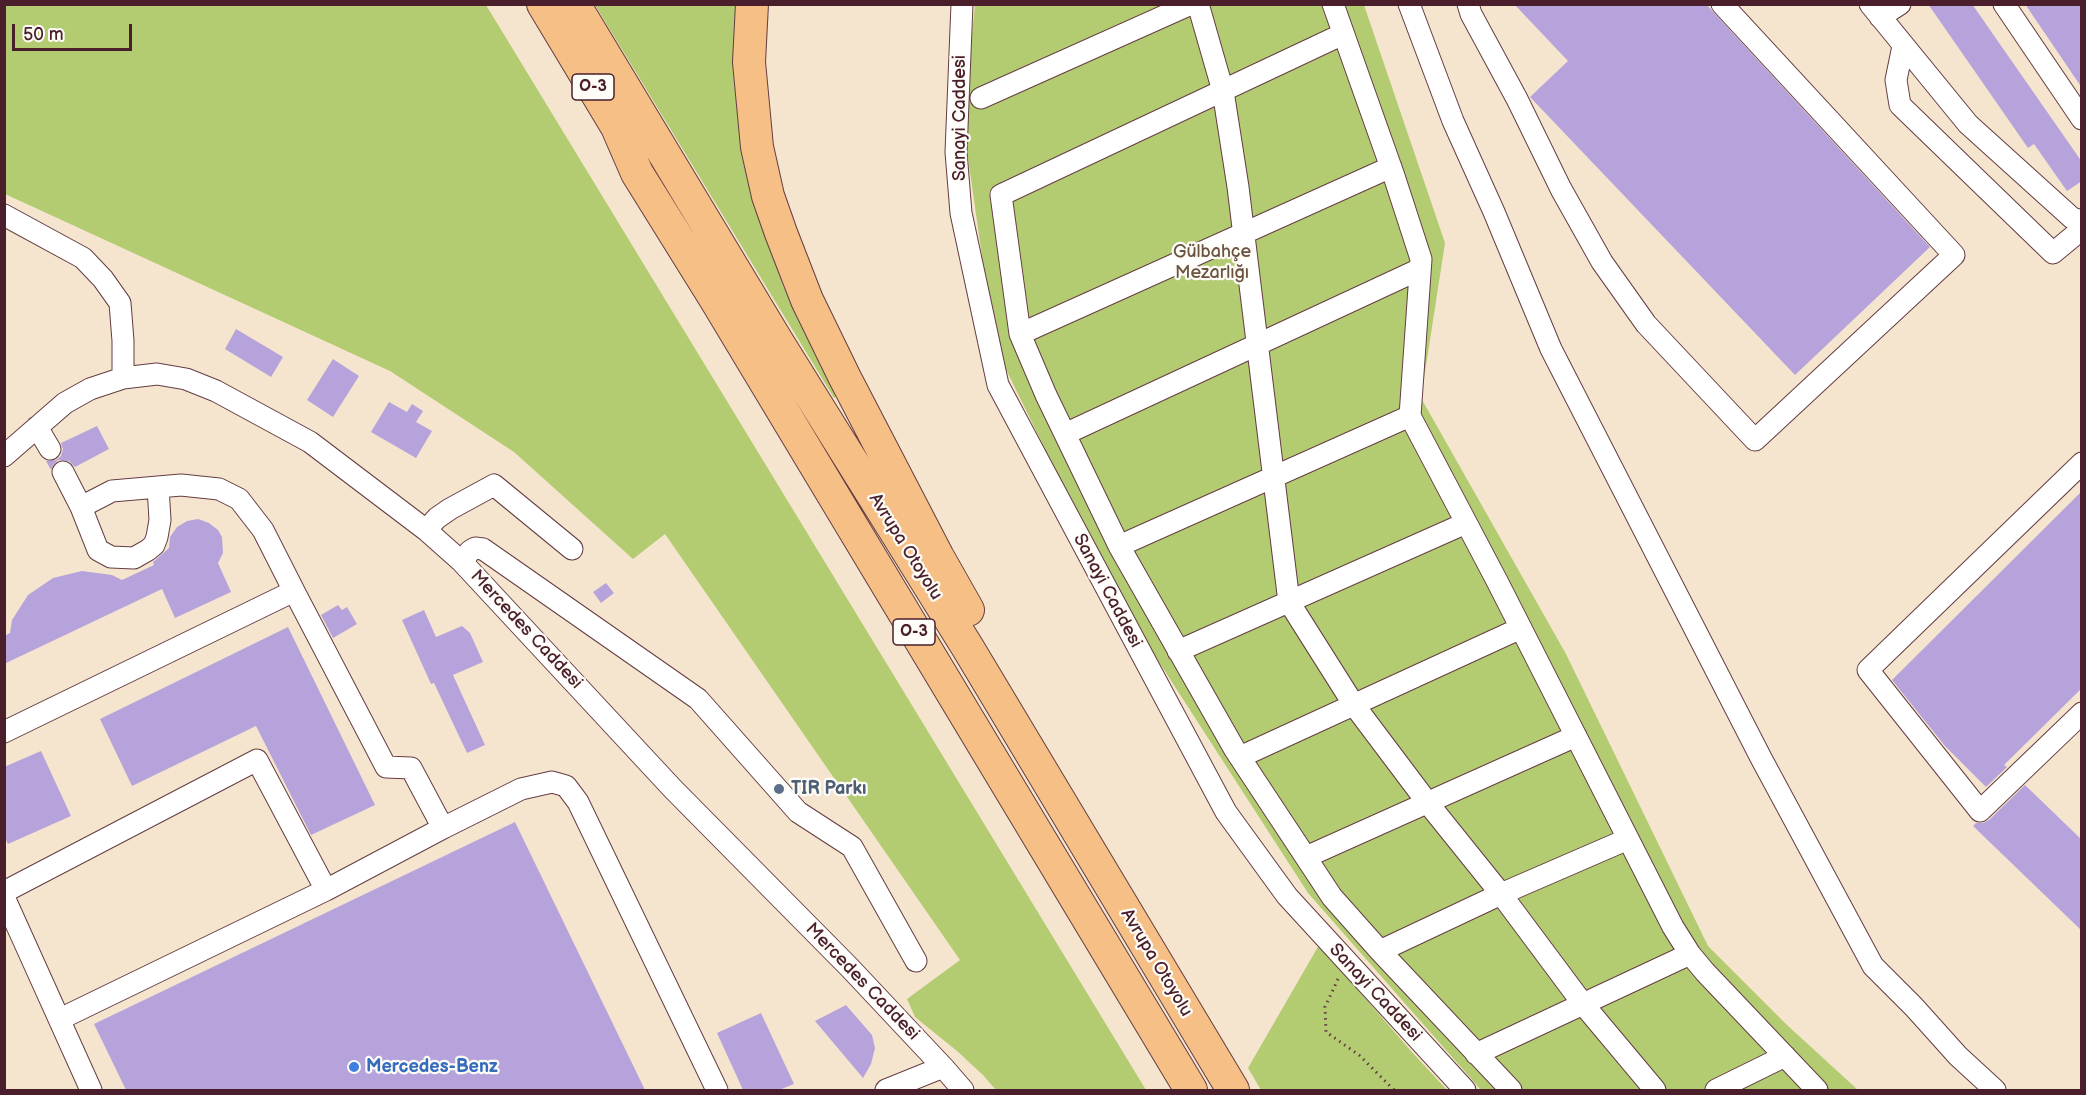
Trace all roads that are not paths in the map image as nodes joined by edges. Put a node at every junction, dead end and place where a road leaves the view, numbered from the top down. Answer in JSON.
{"nodes":[{"id":1,"x":521,"y":4,"type":"edge"},
{"id":2,"x":543,"y":4,"type":"edge"},
{"id":3,"x":574,"y":4,"type":"edge"},
{"id":4,"x":752,"y":4,"type":"edge"},
{"id":5,"x":962,"y":4,"type":"edge"},
{"id":6,"x":1191,"y":4,"type":"edge"},
{"id":7,"x":1198,"y":4,"type":"edge"},
{"id":8,"x":1333,"y":4,"type":"edge"},
{"id":9,"x":1409,"y":4,"type":"edge"},
{"id":10,"x":1468,"y":4,"type":"edge"},
{"id":11,"x":1722,"y":4,"type":"edge"},
{"id":12,"x":1900,"y":4,"type":"edge"},
{"id":13,"x":2004,"y":4,"type":"edge"},
{"id":14,"x":1875,"y":11,"type":"edge"},
{"id":15,"x":1343,"y":34,"type":"junction"},
{"id":16,"x":1903,"y":45,"type":"junction"},
{"id":17,"x":1223,"y":91,"type":"junction"},
{"id":18,"x":981,"y":98,"type":"dead end"},
{"id":19,"x":2082,"y":119,"type":"edge"},
{"id":20,"x":1391,"y":167,"type":"junction"},
{"id":21,"x":637,"y":173,"type":"junction"},
{"id":22,"x":4,"y":214,"type":"edge"},
{"id":23,"x":2082,"y":221,"type":"edge"},
{"id":24,"x":2082,"y":229,"type":"edge"},
{"id":25,"x":1244,"y":234,"type":"junction"},
{"id":26,"x":1420,"y":269,"type":"junction"},
{"id":27,"x":1020,"y":334,"type":"junction"},
{"id":28,"x":1257,"y":346,"type":"junction"},
{"id":29,"x":123,"y":378,"type":"junction"},
{"id":30,"x":1410,"y":416,"type":"junction"},
{"id":31,"x":37,"y":427,"type":"junction"},
{"id":32,"x":1065,"y":434,"type":"junction"},
{"id":33,"x":50,"y":449,"type":"dead end"},
{"id":34,"x":4,"y":456,"type":"edge"},
{"id":35,"x":2082,"y":463,"type":"edge"},
{"id":36,"x":63,"y":472,"type":"dead end"},
{"id":37,"x":1274,"y":477,"type":"junction"},
{"id":38,"x":158,"y":487,"type":"junction"},
{"id":39,"x":81,"y":507,"type":"junction"},
{"id":40,"x":1466,"y":523,"type":"junction"},
{"id":41,"x":426,"y":530,"type":"junction"},
{"id":42,"x":1119,"y":546,"type":"junction"},
{"id":43,"x":572,"y":549,"type":"dead end"},
{"id":44,"x":462,"y":562,"type":"junction"},
{"id":45,"x":294,"y":591,"type":"junction"},
{"id":46,"x":1288,"y":602,"type":"junction"},
{"id":47,"x":1521,"y":628,"type":"junction"},
{"id":48,"x":1178,"y":651,"type":"junction"},
{"id":49,"x":1354,"y":705,"type":"junction"},
{"id":50,"x":2082,"y":713,"type":"edge"},
{"id":51,"x":4,"y":732,"type":"edge"},
{"id":52,"x":1576,"y":736,"type":"junction"},
{"id":53,"x":1240,"y":757,"type":"junction"},
{"id":54,"x":1059,"y":800,"type":"junction"},
{"id":55,"x":1427,"y":802,"type":"junction"},
{"id":56,"x":443,"y":828,"type":"junction"},
{"id":57,"x":1628,"y":838,"type":"junction"},
{"id":58,"x":1306,"y":857,"type":"junction"},
{"id":59,"x":326,"y":890,"type":"junction"},
{"id":60,"x":4,"y":892,"type":"edge"},
{"id":61,"x":1502,"y":894,"type":"junction"},
{"id":62,"x":4,"y":897,"type":"edge"},
{"id":63,"x":1380,"y":951,"type":"junction"},
{"id":64,"x":1690,"y":954,"type":"junction"},
{"id":65,"x":916,"y":961,"type":"dead end"},
{"id":66,"x":1583,"y":1004,"type":"junction"},
{"id":67,"x":60,"y":1019,"type":"junction"},
{"id":68,"x":1476,"y":1054,"type":"junction"},
{"id":69,"x":1785,"y":1056,"type":"junction"},
{"id":70,"x":943,"y":1066,"type":"junction"},
{"id":71,"x":92,"y":1090,"type":"edge"},
{"id":72,"x":717,"y":1090,"type":"edge"},
{"id":73,"x":886,"y":1090,"type":"edge"},
{"id":74,"x":963,"y":1090,"type":"edge"},
{"id":75,"x":1191,"y":1090,"type":"edge"},
{"id":76,"x":1233,"y":1090,"type":"edge"},
{"id":77,"x":1465,"y":1090,"type":"edge"},
{"id":78,"x":1511,"y":1090,"type":"edge"},
{"id":79,"x":1656,"y":1090,"type":"edge"},
{"id":80,"x":1716,"y":1090,"type":"edge"},
{"id":81,"x":1817,"y":1090,"type":"edge"},
{"id":82,"x":1995,"y":1090,"type":"edge"}],
"edges":[{"from":1,"to":21,"type":"highway"},
{"from":2,"to":21,"type":"highway","name":"Avrupa Otoyolu","number":"O-3"},
{"from":3,"to":54,"type":"highway","name":"Avrupa Otoyolu","number":"O-3"},
{"from":4,"to":54,"type":"highway"},
{"from":5,"to":77,"type":"street","name":"Sanayi Caddesi"},
{"from":6,"to":18,"type":"street"},
{"from":7,"to":17,"type":"street"},
{"from":8,"to":15,"type":"street"},
{"from":9,"to":82,"type":"street"},
{"from":10,"to":11,"type":"street"},
{"from":12,"to":14,"type":"street"},
{"from":13,"to":19,"type":"street"},
{"from":14,"to":16,"type":"street"},
{"from":15,"to":17,"type":"street"},
{"from":15,"to":20,"type":"street"},
{"from":16,"to":23,"type":"street"},
{"from":16,"to":24,"type":"street"},
{"from":17,"to":25,"type":"street"},
{"from":17,"to":27,"type":"street"},
{"from":20,"to":25,"type":"street"},
{"from":20,"to":26,"type":"street"},
{"from":21,"to":75,"type":"highway","name":"Avrupa Otoyolu","number":"O-3"},
{"from":22,"to":29,"type":"street"},
{"from":25,"to":27,"type":"street"},
{"from":25,"to":28,"type":"street"},
{"from":26,"to":28,"type":"street"},
{"from":26,"to":30,"type":"street"},
{"from":27,"to":32,"type":"street"},
{"from":28,"to":32,"type":"street"},
{"from":28,"to":37,"type":"street"},
{"from":29,"to":31,"type":"street","name":"Mercedes Caddesi"},
{"from":29,"to":41,"type":"street","name":"Mercedes Caddesi"},
{"from":30,"to":37,"type":"street"},
{"from":30,"to":40,"type":"street"},
{"from":31,"to":33,"type":"street"},
{"from":31,"to":34,"type":"street","name":"Mercedes Caddesi"},
{"from":32,"to":42,"type":"street"},
{"from":35,"to":50,"type":"street"},
{"from":36,"to":39,"type":"street"},
{"from":37,"to":42,"type":"street"},
{"from":37,"to":46,"type":"street"},
{"from":38,"to":39,"type":"street"},
{"from":38,"to":39,"type":"street"},
{"from":38,"to":45,"type":"street"},
{"from":40,"to":46,"type":"street"},
{"from":40,"to":47,"type":"street"},
{"from":41,"to":43,"type":"street"},
{"from":41,"to":44,"type":"street","name":"Mercedes Caddesi"},
{"from":42,"to":48,"type":"street"},
{"from":44,"to":65,"type":"street"},
{"from":44,"to":70,"type":"street","name":"Mercedes Caddesi"},
{"from":45,"to":51,"type":"street"},
{"from":45,"to":56,"type":"street"},
{"from":46,"to":48,"type":"street"},
{"from":46,"to":49,"type":"street"},
{"from":47,"to":49,"type":"street"},
{"from":47,"to":52,"type":"street"},
{"from":48,"to":53,"type":"street"},
{"from":49,"to":53,"type":"street"},
{"from":49,"to":55,"type":"street"},
{"from":52,"to":55,"type":"street"},
{"from":52,"to":57,"type":"street"},
{"from":53,"to":58,"type":"street"},
{"from":54,"to":76,"type":"highway","name":"Avrupa Otoyolu","number":"O-3"},
{"from":55,"to":58,"type":"street"},
{"from":55,"to":61,"type":"street"},
{"from":56,"to":59,"type":"street"},
{"from":56,"to":72,"type":"street"},
{"from":57,"to":61,"type":"street"},
{"from":57,"to":64,"type":"street"},
{"from":58,"to":63,"type":"street"},
{"from":59,"to":60,"type":"street"},
{"from":59,"to":67,"type":"street"},
{"from":61,"to":63,"type":"street"},
{"from":61,"to":66,"type":"street"},
{"from":62,"to":67,"type":"street"},
{"from":63,"to":68,"type":"street"},
{"from":64,"to":66,"type":"street"},
{"from":64,"to":69,"type":"street"},
{"from":66,"to":68,"type":"street"},
{"from":66,"to":79,"type":"street"},
{"from":67,"to":71,"type":"street"},
{"from":68,"to":78,"type":"street"},
{"from":69,"to":80,"type":"street"},
{"from":69,"to":81,"type":"street"},
{"from":70,"to":73,"type":"street"},
{"from":70,"to":74,"type":"street","name":"Mercedes Caddesi"}]}
